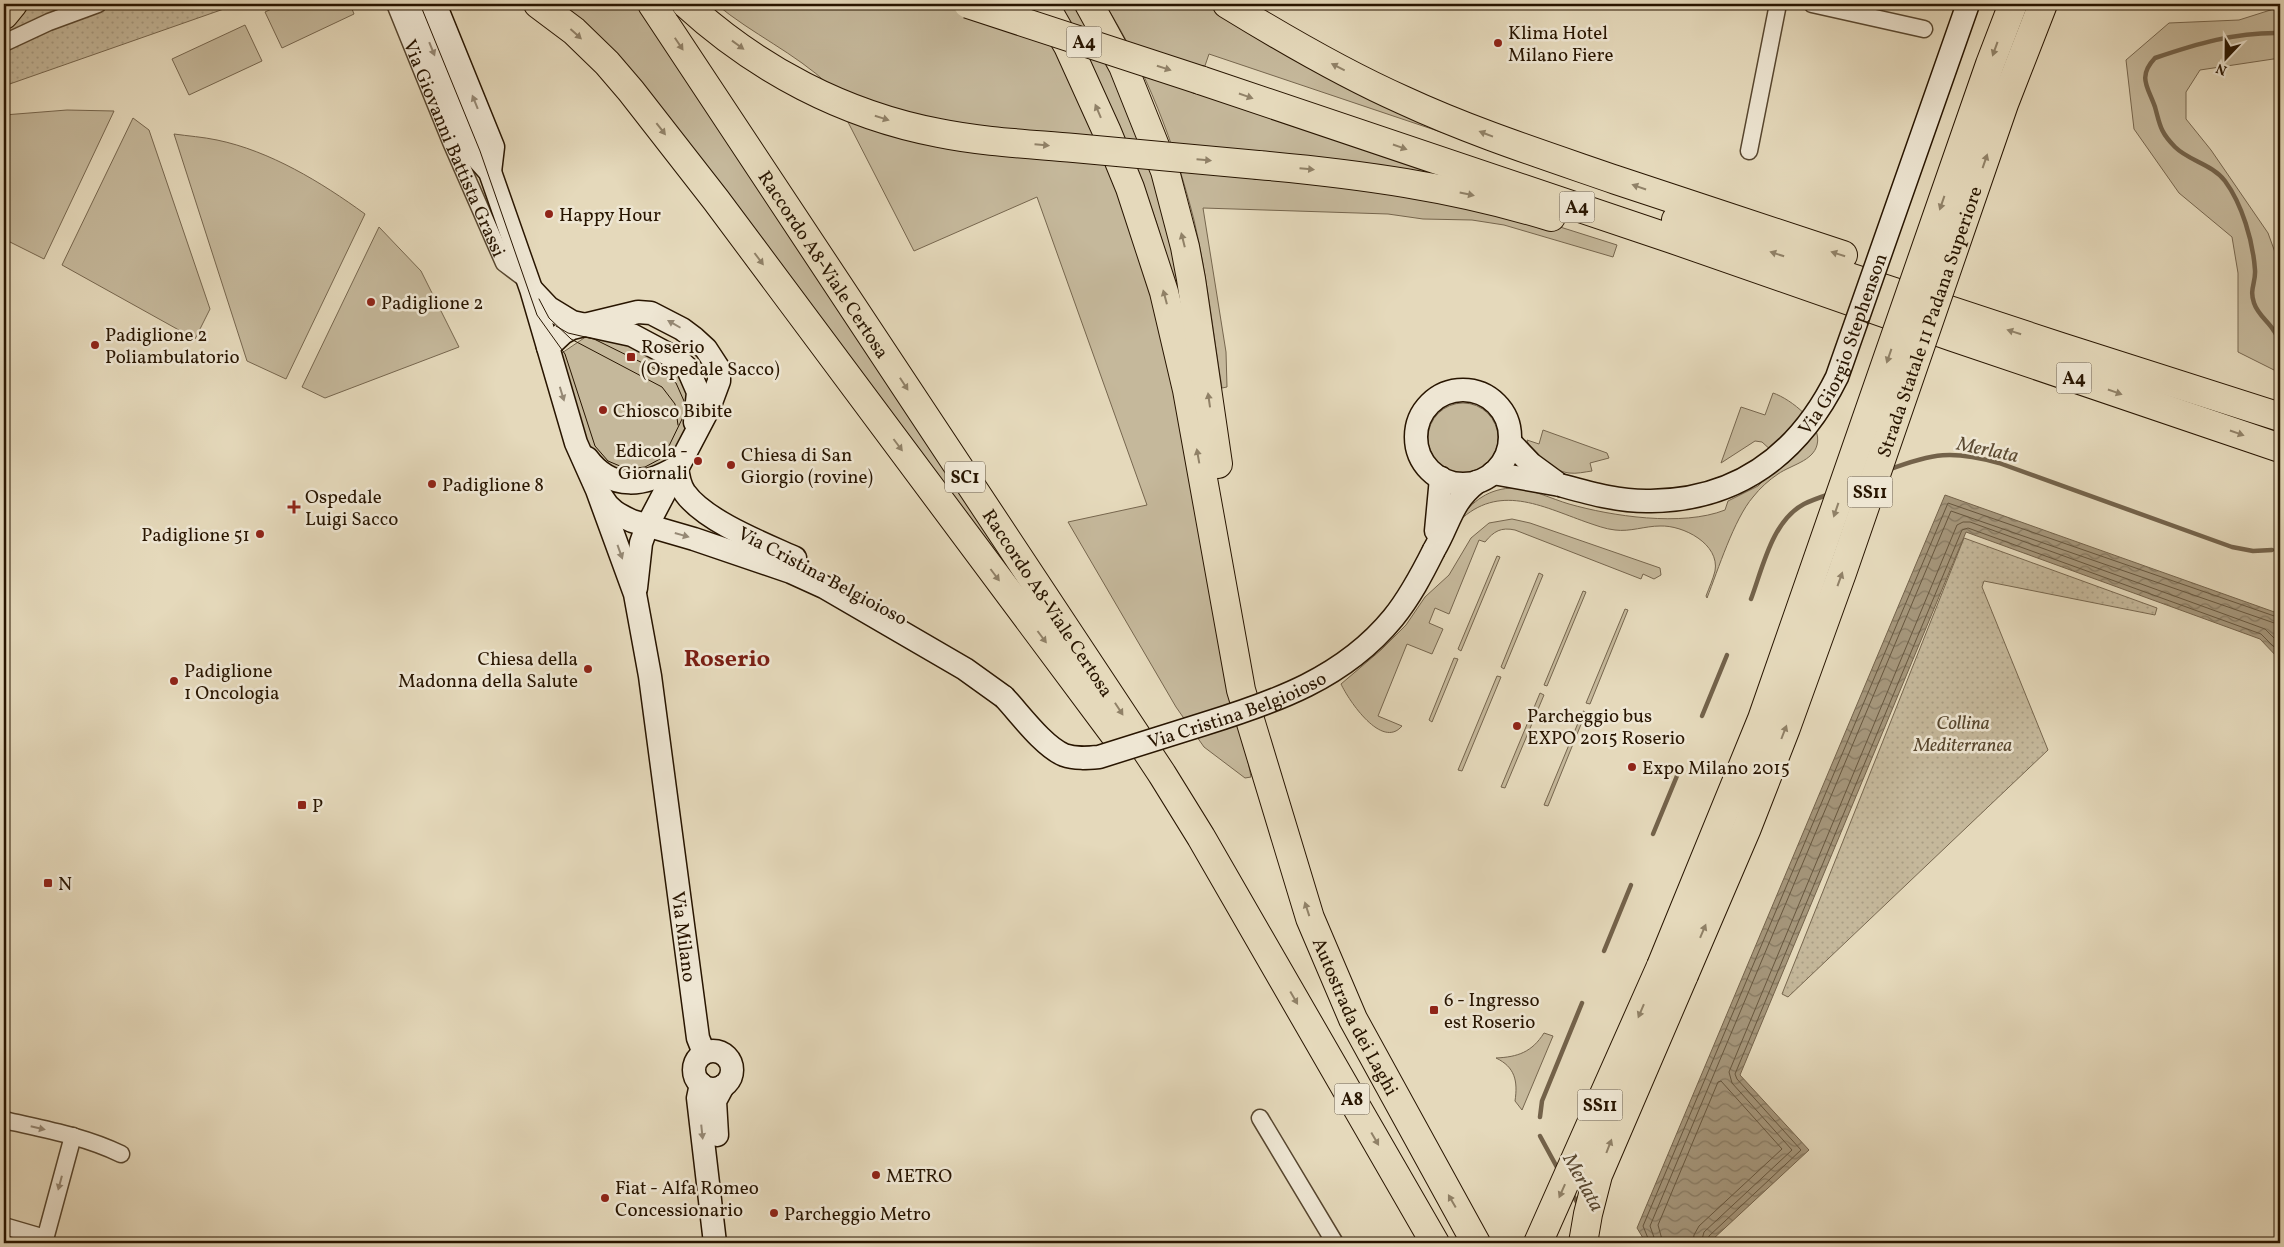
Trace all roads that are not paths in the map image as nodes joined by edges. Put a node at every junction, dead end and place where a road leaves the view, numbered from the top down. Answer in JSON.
{"nodes":[{"id":1,"x":13,"y":4,"type":"edge"},
{"id":2,"x":98,"y":4,"type":"edge"},
{"id":3,"x":395,"y":4,"type":"edge"},
{"id":4,"x":413,"y":4,"type":"edge"},
{"id":5,"x":435,"y":4,"type":"edge"},
{"id":6,"x":538,"y":4,"type":"edge"},
{"id":7,"x":652,"y":4,"type":"edge"},
{"id":8,"x":686,"y":4,"type":"edge"},
{"id":9,"x":968,"y":4,"type":"edge"},
{"id":10,"x":1027,"y":4,"type":"edge"},
{"id":11,"x":1044,"y":4,"type":"edge"},
{"id":12,"x":1089,"y":4,"type":"edge"},
{"id":13,"x":1227,"y":4,"type":"edge"},
{"id":14,"x":1778,"y":4,"type":"edge"},
{"id":15,"x":1812,"y":4,"type":"edge"},
{"id":16,"x":1968,"y":4,"type":"edge"},
{"id":17,"x":2013,"y":4,"type":"edge"},
{"id":18,"x":2043,"y":4,"type":"edge"},
{"id":19,"x":4,"y":15,"type":"edge"},
{"id":20,"x":1924,"y":29,"type":"dead end"},
{"id":21,"x":4,"y":43,"type":"edge"},
{"id":22,"x":1203,"y":72,"type":"junction"},
{"id":23,"x":483,"y":150,"type":"junction"},
{"id":24,"x":1749,"y":151,"type":"dead end"},
{"id":25,"x":530,"y":285,"type":"junction"},
{"id":26,"x":580,"y":325,"type":"junction"},
{"id":27,"x":1952,"y":337,"type":"junction"},
{"id":28,"x":548,"y":347,"type":"junction"},
{"id":29,"x":2280,"y":409,"type":"edge"},
{"id":30,"x":2280,"y":417,"type":"edge"},
{"id":31,"x":1510,"y":442,"type":"junction"},
{"id":32,"x":576,"y":443,"type":"junction"},
{"id":33,"x":2280,"y":448,"type":"edge"},
{"id":34,"x":677,"y":467,"type":"junction"},
{"id":35,"x":1441,"y":478,"type":"junction"},
{"id":36,"x":1485,"y":478,"type":"junction"},
{"id":37,"x":1560,"y":485,"type":"junction"},
{"id":38,"x":597,"y":490,"type":"junction"},
{"id":39,"x":698,"y":506,"type":"junction"},
{"id":40,"x":647,"y":526,"type":"junction"},
{"id":41,"x":716,"y":546,"type":"junction"},
{"id":42,"x":1434,"y":550,"type":"junction"},
{"id":43,"x":635,"y":594,"type":"junction"},
{"id":44,"x":1004,"y":697,"type":"junction"},
{"id":45,"x":1268,"y":777,"type":"junction"},
{"id":46,"x":670,"y":818,"type":"joint"},
{"id":47,"x":1270,"y":956,"type":"junction"},
{"id":48,"x":1672,"y":971,"type":"junction"},
{"id":49,"x":704,"y":1053,"type":"junction"},
{"id":50,"x":712,"y":1085,"type":"junction"},
{"id":51,"x":1260,"y":1118,"type":"dead end"},
{"id":52,"x":4,"y":1120,"type":"edge"},
{"id":53,"x":73,"y":1136,"type":"junction"},
{"id":54,"x":120,"y":1154,"type":"dead end"},
{"id":55,"x":4,"y":1226,"type":"edge"},
{"id":56,"x":44,"y":1241,"type":"edge"},
{"id":57,"x":715,"y":1243,"type":"edge"},
{"id":58,"x":729,"y":1243,"type":"edge"},
{"id":59,"x":1335,"y":1243,"type":"edge"},
{"id":60,"x":1435,"y":1243,"type":"edge"},
{"id":61,"x":1476,"y":1243,"type":"edge"},
{"id":62,"x":1538,"y":1243,"type":"edge"},
{"id":63,"x":1583,"y":1243,"type":"edge"}],
"edges":[{"from":1,"to":19,"type":"highway"},
{"from":2,"to":21,"type":"street"},
{"from":3,"to":25,"type":"street","name":"Via Giovanni Battista Grassi"},
{"from":4,"to":23,"type":"street","name":"Via Giovanni Battista Grassi","one_way":true},
{"from":23,"to":5,"type":"street","name":"Via Giovanni Battista Grassi","one_way":true},
{"from":6,"to":47,"type":"highway","one_way":true},
{"from":7,"to":47,"type":"highway","name":"Raccordo A8-Viale Certosa","number":"SC1","one_way":true},
{"from":8,"to":27,"type":"highway","one_way":true,"bridge":true},
{"from":9,"to":22,"type":"highway","number":"A4","one_way":true,"bridge":true},
{"from":10,"to":22,"type":"highway","number":"A4"},
{"from":45,"to":11,"type":"highway","one_way":true},
{"from":45,"to":12,"type":"highway","one_way":true},
{"from":29,"to":13,"type":"highway","one_way":true},
{"from":14,"to":24,"type":"street"},
{"from":15,"to":20,"type":"street"},
{"from":16,"to":37,"type":"street","name":"Via Giorgio Stephenson","bridge":true},
{"from":17,"to":48,"type":"highway","name":"Strada Statale 11 Padana Superiore","number":"SS11","one_way":true,"bridge":true},
{"from":48,"to":18,"type":"highway","name":"Strada Statale 11 Padana Superiore","number":"SS11","one_way":true,"bridge":true},
{"from":22,"to":27,"type":"highway","number":"A4","one_way":true},
{"from":30,"to":22,"type":"highway","number":"A4","one_way":true},
{"from":23,"to":25,"type":"street","name":"Via Giovanni Battista Grassi"},
{"from":25,"to":26,"type":"street","name":"Via Giovanni Battista Grassi"},
{"from":25,"to":28,"type":"street","name":"Via Giovanni Battista Grassi"},
{"from":26,"to":28,"type":"street"},
{"from":34,"to":26,"type":"street","name":"Via Giovanni Battista Grassi","one_way":true},
{"from":27,"to":33,"type":"highway","number":"A4","one_way":true},
{"from":28,"to":32,"type":"street","name":"Via Giovanni Battista Grassi","one_way":true},
{"from":31,"to":35,"type":"street"},
{"from":31,"to":36,"type":"street"},
{"from":31,"to":37,"type":"street","name":"Via Giorgio Stephenson"},
{"from":32,"to":34,"type":"street","name":"Via Giovanni Battista Grassi"},
{"from":32,"to":38,"type":"street","name":"Via Giovanni Battista Grassi"},
{"from":34,"to":39,"type":"street","name":"Via Cristina Belgioioso"},
{"from":34,"to":40,"type":"street","name":"Via Giovanni Battista Grassi"},
{"from":35,"to":36,"type":"street"},
{"from":35,"to":42,"type":"street","name":"Via Cristina Belgioioso"},
{"from":36,"to":37,"type":"street","name":"Via Giorgio Stephenson"},
{"from":36,"to":42,"type":"street","name":"Via Cristina Belgioioso"},
{"from":38,"to":40,"type":"street","name":"Via Giovanni Battista Grassi"},
{"from":38,"to":43,"type":"street","name":"Via Giovanni Battista Grassi","one_way":true},
{"from":39,"to":41,"type":"street"},
{"from":39,"to":44,"type":"street","name":"Via Cristina Belgioioso"},
{"from":40,"to":41,"type":"street","name":"Via Cristina Belgioioso","one_way":true},
{"from":40,"to":43,"type":"street","name":"Via Giovanni Battista Grassi"},
{"from":41,"to":44,"type":"street","name":"Via Cristina Belgioioso"},
{"from":42,"to":44,"type":"street","name":"Via Cristina Belgioioso","bridge":true},
{"from":43,"to":46,"type":"street","name":"Via Giovanni Battista Grassi"},
{"from":61,"to":45,"type":"highway","name":"Autostrada dei Laghi","number":"A8","one_way":true},
{"from":46,"to":49,"type":"street","name":"Via Milano"},
{"from":47,"to":60,"type":"highway","name":"Autostrada dei Laghi","number":"A8","one_way":true},
{"from":48,"to":62,"type":"highway","number":"SS11","one_way":true},
{"from":63,"to":48,"type":"highway","number":"SS11","one_way":true},
{"from":49,"to":50,"type":"street"},
{"from":49,"to":50,"type":"street"},
{"from":50,"to":57,"type":"street","one_way":true},
{"from":50,"to":58,"type":"street"},
{"from":51,"to":59,"type":"street"},
{"from":52,"to":53,"type":"street","one_way":true},
{"from":53,"to":54,"type":"street"},
{"from":53,"to":56,"type":"street","one_way":true},
{"from":55,"to":56,"type":"street"}]}
